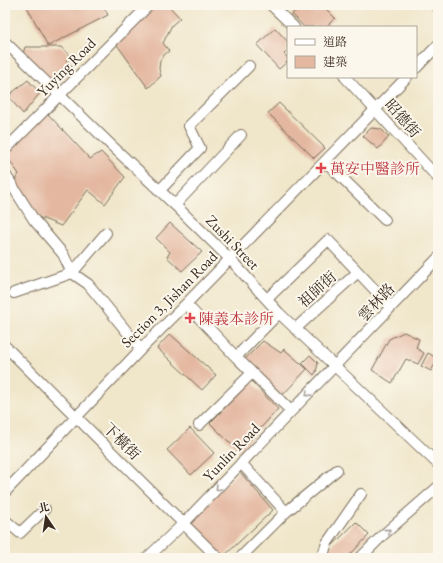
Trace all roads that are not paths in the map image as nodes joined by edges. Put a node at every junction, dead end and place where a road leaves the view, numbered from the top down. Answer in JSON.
{"nodes":[{"id":1,"x":149,"y":5,"type":"edge"},
{"id":2,"x":271,"y":5,"type":"edge"},
{"id":3,"x":293,"y":26,"type":"edge"},
{"id":4,"x":5,"y":42,"type":"edge"},
{"id":5,"x":438,"y":45,"type":"edge"},
{"id":6,"x":249,"y":66,"type":"dead end"},
{"id":7,"x":417,"y":67,"type":"edge"},
{"id":8,"x":346,"y":78,"type":"edge"},
{"id":9,"x":406,"y":78,"type":"edge"},
{"id":10,"x":60,"y":95,"type":"junction"},
{"id":11,"x":376,"y":109,"type":"junction"},
{"id":12,"x":240,"y":135,"type":"dead end"},
{"id":13,"x":5,"y":150,"type":"edge"},
{"id":14,"x":325,"y":161,"type":"junction"},
{"id":15,"x":5,"y":174,"type":"edge"},
{"id":16,"x":438,"y":178,"type":"edge"},
{"id":17,"x":159,"y":191,"type":"junction"},
{"id":18,"x":175,"y":205,"type":"junction"},
{"id":19,"x":385,"y":220,"type":"dead end"},
{"id":20,"x":106,"y":233,"type":"dead end"},
{"id":21,"x":438,"y":258,"type":"edge"},
{"id":22,"x":230,"y":259,"type":"junction"},
{"id":23,"x":358,"y":272,"type":"junction"},
{"id":24,"x":72,"y":273,"type":"junction"},
{"id":25,"x":14,"y":293,"type":"dead end"},
{"id":26,"x":267,"y":299,"type":"junction"},
{"id":27,"x":186,"y":304,"type":"junction"},
{"id":28,"x":391,"y":307,"type":"junction"},
{"id":29,"x":279,"y":313,"type":"junction"},
{"id":30,"x":296,"y":329,"type":"junction"},
{"id":31,"x":5,"y":346,"type":"edge"},
{"id":32,"x":141,"y":349,"type":"junction"},
{"id":33,"x":236,"y":357,"type":"junction"},
{"id":34,"x":336,"y":366,"type":"junction"},
{"id":35,"x":252,"y":373,"type":"junction"},
{"id":36,"x":291,"y":411,"type":"junction"},
{"id":37,"x":76,"y":417,"type":"junction"},
{"id":38,"x":199,"y":425,"type":"dead end"},
{"id":39,"x":241,"y":463,"type":"junction"},
{"id":40,"x":438,"y":464,"type":"edge"},
{"id":41,"x":337,"y":470,"type":"dead end"},
{"id":42,"x":438,"y":487,"type":"edge"},
{"id":43,"x":5,"y":492,"type":"edge"},
{"id":44,"x":361,"y":494,"type":"dead end"},
{"id":45,"x":45,"y":509,"type":"dead end"},
{"id":46,"x":286,"y":512,"type":"junction"},
{"id":47,"x":5,"y":520,"type":"edge"},
{"id":48,"x":183,"y":524,"type":"junction"},
{"id":49,"x":147,"y":558,"type":"edge"},
{"id":50,"x":218,"y":558,"type":"edge"},
{"id":51,"x":240,"y":558,"type":"edge"},
{"id":52,"x":322,"y":558,"type":"edge"},
{"id":53,"x":360,"y":558,"type":"edge"}],
"edges":[{"from":1,"to":10,"type":"street","name":"Yuying Road"},
{"from":2,"to":3,"type":"street"},
{"from":4,"to":10,"type":"street","name":"Zushi Street"},
{"from":5,"to":7,"type":"street"},
{"from":6,"to":17,"type":"street"},
{"from":8,"to":11,"type":"street","name":"昭德街"},
{"from":9,"to":11,"type":"street","name":"Section 3, Jishan Road"},
{"from":10,"to":13,"type":"street","name":"Yuying Road"},
{"from":10,"to":17,"type":"street","name":"Zushi Street"},
{"from":11,"to":14,"type":"street","name":"Section 3, Jishan Road"},
{"from":11,"to":16,"type":"street","name":"昭德街"},
{"from":12,"to":18,"type":"street"},
{"from":14,"to":19,"type":"street"},
{"from":14,"to":22,"type":"street","name":"Section 3, Jishan Road"},
{"from":15,"to":24,"type":"street"},
{"from":17,"to":18,"type":"street","name":"Zushi Street"},
{"from":18,"to":22,"type":"street","name":"Zushi Street"},
{"from":20,"to":24,"type":"street"},
{"from":21,"to":28,"type":"street","name":"雲林路"},
{"from":22,"to":26,"type":"street","name":"Zushi Street"},
{"from":22,"to":27,"type":"street","name":"Section 3, Jishan Road"},
{"from":23,"to":26,"type":"street"},
{"from":23,"to":28,"type":"street"},
{"from":23,"to":30,"type":"street","name":"祖師街"},
{"from":24,"to":25,"type":"street"},
{"from":24,"to":32,"type":"street"},
{"from":26,"to":29,"type":"street","name":"Zushi Street"},
{"from":27,"to":32,"type":"street","name":"Section 3, Jishan Road"},
{"from":27,"to":33,"type":"street"},
{"from":28,"to":34,"type":"street","name":"雲林路"},
{"from":29,"to":30,"type":"street","name":"Zushi Street"},
{"from":29,"to":33,"type":"street"},
{"from":30,"to":34,"type":"street","name":"Zushi Street"},
{"from":31,"to":37,"type":"street","name":"下橫街"},
{"from":32,"to":37,"type":"street","name":"Section 3, Jishan Road"},
{"from":33,"to":35,"type":"street"},
{"from":34,"to":36,"type":"street","name":"Yunlin Road","one_way":true},
{"from":34,"to":40,"type":"street","name":"Zushi Street"},
{"from":35,"to":36,"type":"street"},
{"from":35,"to":38,"type":"street"},
{"from":36,"to":39,"type":"street","name":"Yunlin Road"},
{"from":37,"to":43,"type":"street","name":"Section 3, Jishan Road"},
{"from":37,"to":48,"type":"street","name":"下橫街"},
{"from":39,"to":46,"type":"street"},
{"from":39,"to":48,"type":"street","name":"Yunlin Road","one_way":true},
{"from":41,"to":46,"type":"street"},
{"from":53,"to":42,"type":"street","one_way":true},
{"from":44,"to":52,"type":"street"},
{"from":45,"to":47,"type":"street"},
{"from":46,"to":51,"type":"street"},
{"from":48,"to":49,"type":"street","name":"Yunlin Road"},
{"from":48,"to":50,"type":"street","name":"下橫街"}]}
